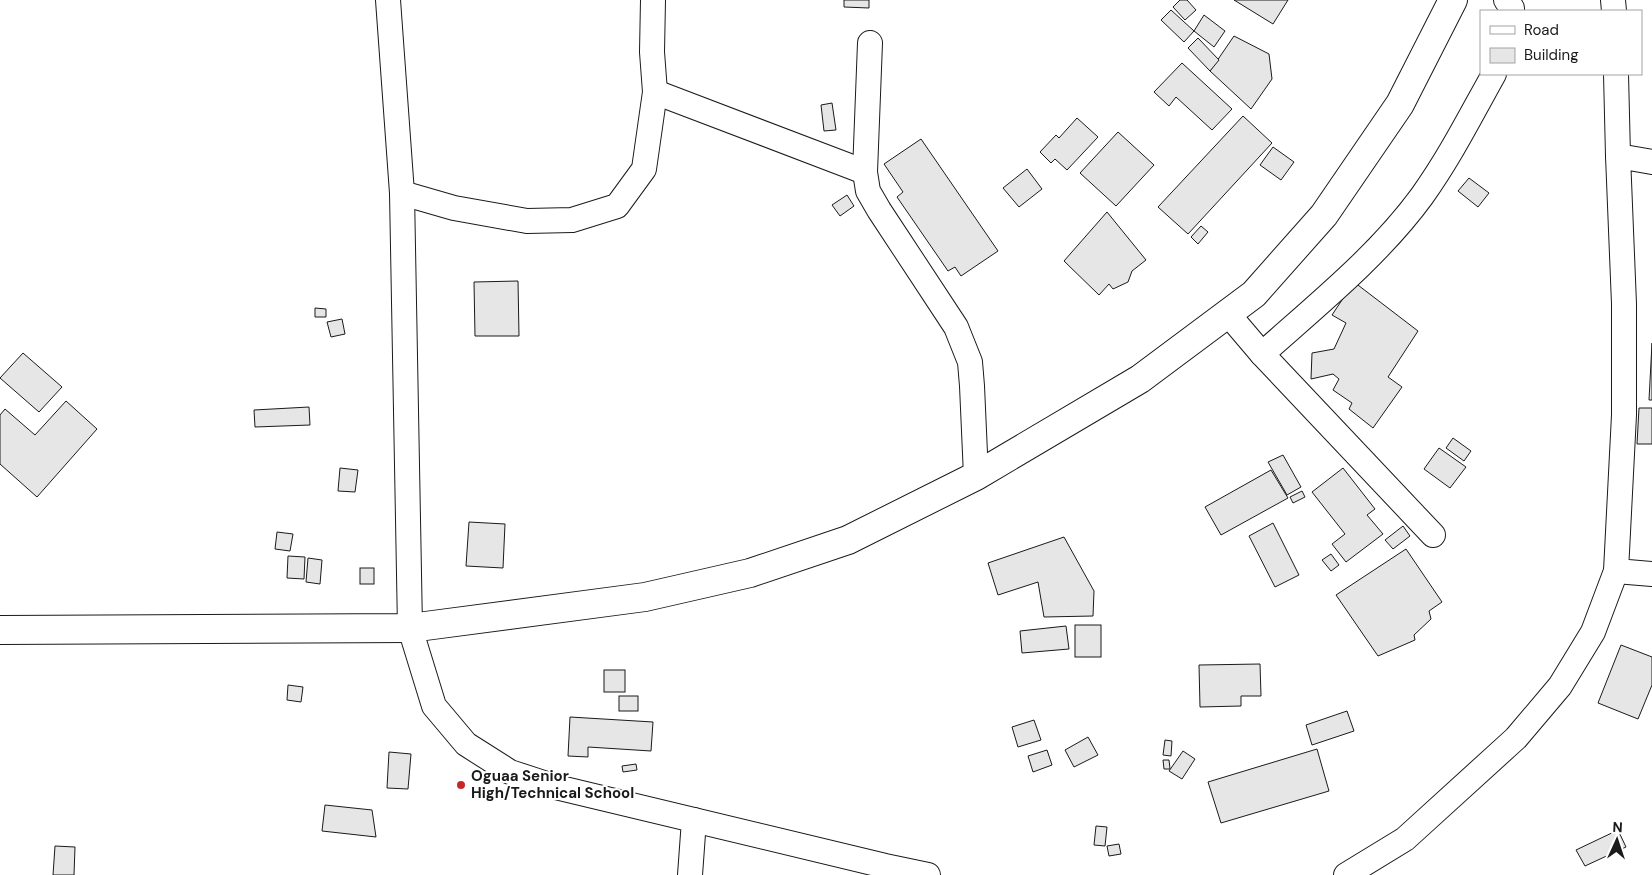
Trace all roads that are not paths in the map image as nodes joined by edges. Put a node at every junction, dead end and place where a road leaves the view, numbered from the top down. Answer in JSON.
{"nodes":[{"id":1,"x":388,"y":0,"type":"edge"},
{"id":2,"x":653,"y":0,"type":"edge"},
{"id":3,"x":1453,"y":0,"type":"edge"},
{"id":4,"x":870,"y":43,"type":"dead end"},
{"id":5,"x":1493,"y":75,"type":"edge"},
{"id":6,"x":1616,"y":75,"type":"edge"},
{"id":7,"x":655,"y":92,"type":"junction"},
{"id":8,"x":1618,"y":156,"type":"junction"},
{"id":9,"x":1652,"y":162,"type":"edge"},
{"id":10,"x":865,"y":172,"type":"junction"},
{"id":11,"x":402,"y":194,"type":"junction"},
{"id":12,"x":1228,"y":314,"type":"junction"},
{"id":13,"x":1262,"y":354,"type":"junction"},
{"id":14,"x":976,"y":476,"type":"junction"},
{"id":15,"x":1433,"y":535,"type":"dead end"},
{"id":16,"x":1616,"y":571,"type":"junction"},
{"id":17,"x":1652,"y":574,"type":"edge"},
{"id":18,"x":410,"y":628,"type":"junction"},
{"id":19,"x":0,"y":630,"type":"edge"},
{"id":20,"x":694,"y":820,"type":"junction"},
{"id":21,"x":690,"y":875,"type":"edge"},
{"id":22,"x":928,"y":875,"type":"edge"},
{"id":23,"x":1346,"y":875,"type":"edge"}],
"edges":[{"from":1,"to":11,"type":"street"},
{"from":2,"to":7,"type":"street"},
{"from":3,"to":12,"type":"street"},
{"from":4,"to":10,"type":"street"},
{"from":5,"to":13,"type":"street"},
{"from":6,"to":8,"type":"street"},
{"from":7,"to":10,"type":"street"},
{"from":7,"to":11,"type":"street"},
{"from":8,"to":9,"type":"street"},
{"from":8,"to":16,"type":"street"},
{"from":10,"to":14,"type":"street"},
{"from":11,"to":18,"type":"street"},
{"from":12,"to":13,"type":"street"},
{"from":12,"to":14,"type":"street"},
{"from":13,"to":15,"type":"street"},
{"from":14,"to":18,"type":"street"},
{"from":16,"to":17,"type":"street"},
{"from":16,"to":23,"type":"street"},
{"from":18,"to":19,"type":"street"},
{"from":18,"to":20,"type":"street"},
{"from":20,"to":21,"type":"street"},
{"from":20,"to":22,"type":"street"}]}
